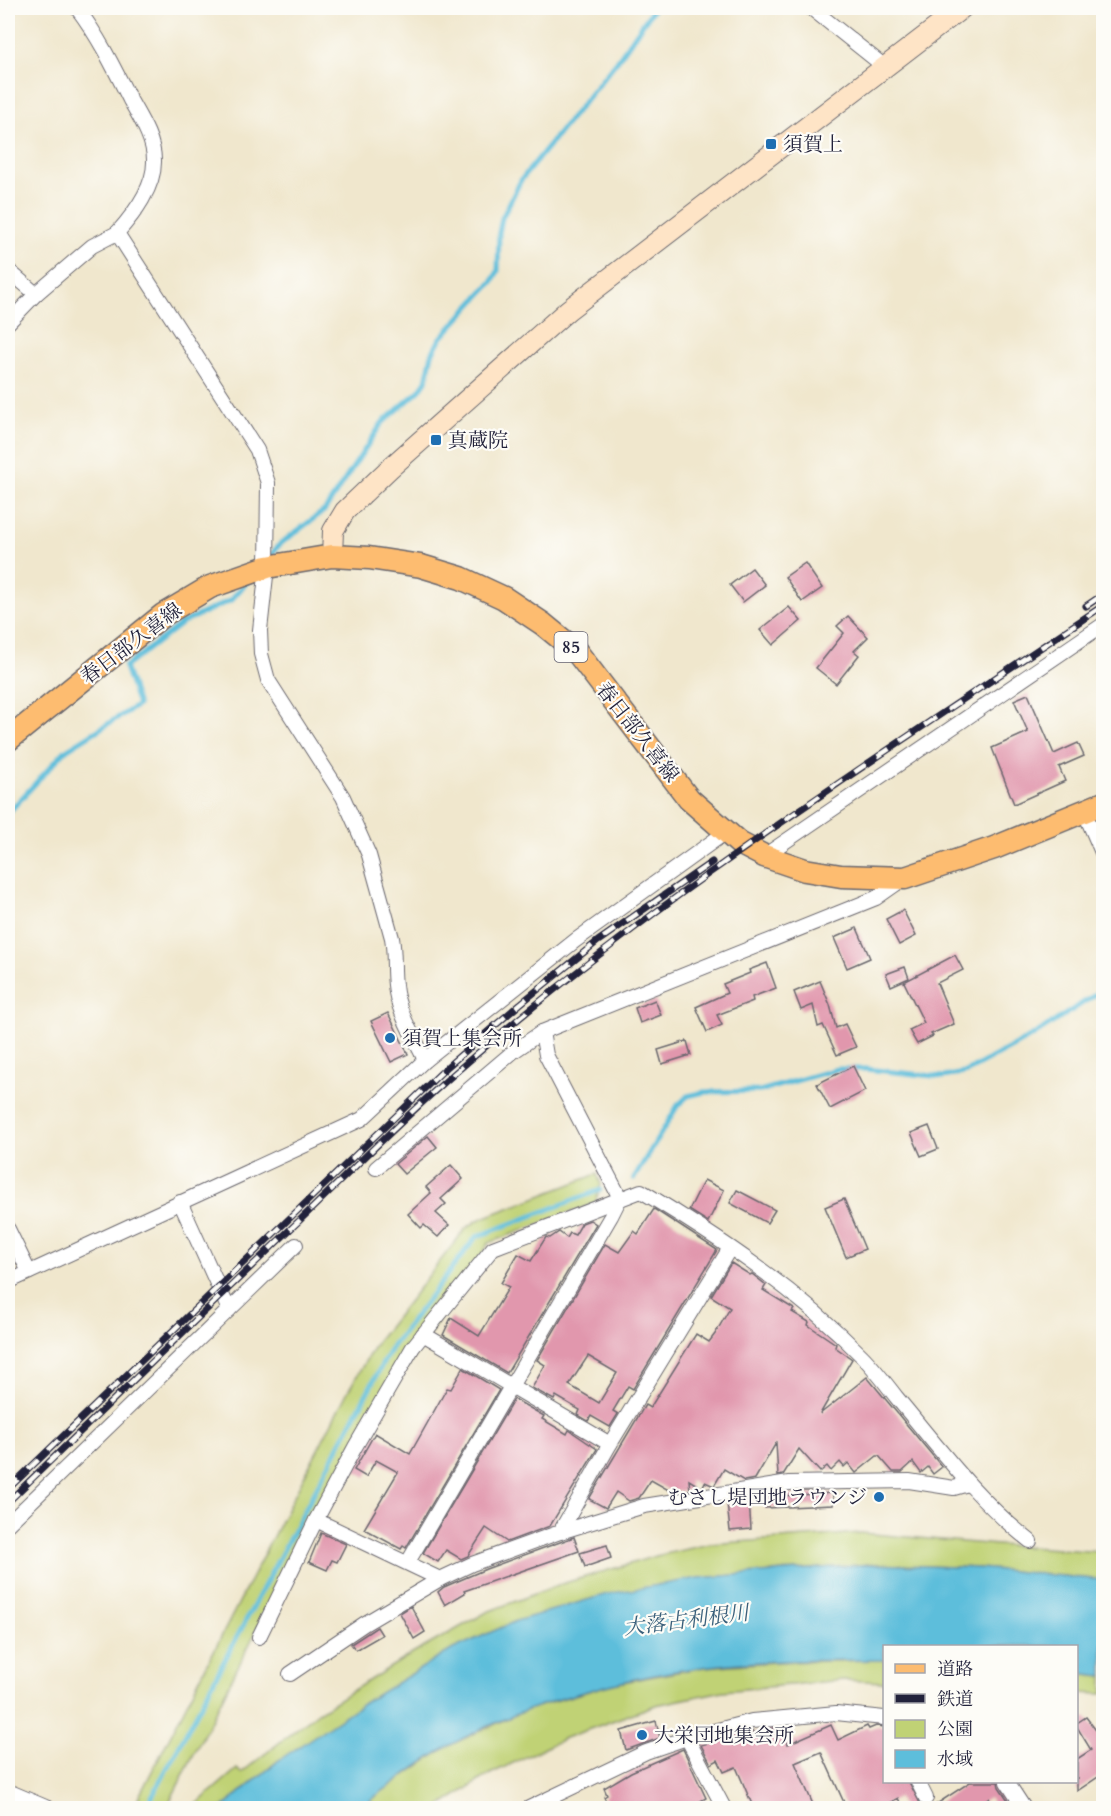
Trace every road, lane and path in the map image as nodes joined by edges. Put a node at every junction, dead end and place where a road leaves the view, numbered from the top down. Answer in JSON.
{"nodes":[{"id":1,"x":77,"y":8,"type":"edge"},
{"id":2,"x":811,"y":8,"type":"edge"},
{"id":3,"x":962,"y":8,"type":"edge"},
{"id":4,"x":885,"y":67,"type":"junction"},
{"id":5,"x":117,"y":233,"type":"junction"},
{"id":6,"x":8,"y":270,"type":"edge"},
{"id":7,"x":36,"y":294,"type":"junction"},
{"id":8,"x":8,"y":323,"type":"edge"},
{"id":9,"x":332,"y":556,"type":"junction"},
{"id":10,"x":267,"y":567,"type":"junction"},
{"id":11,"x":1103,"y":627,"type":"edge"},
{"id":12,"x":8,"y":740,"type":"edge"},
{"id":13,"x":1094,"y":807,"type":"edge"},
{"id":14,"x":726,"y":832,"type":"junction"},
{"id":15,"x":764,"y":856,"type":"junction"},
{"id":16,"x":1104,"y":857,"type":"edge"},
{"id":17,"x":905,"y":878,"type":"junction"},
{"id":18,"x":542,"y":1032,"type":"junction"},
{"id":19,"x":425,"y":1060,"type":"junction"},
{"id":20,"x":376,"y":1168,"type":"dead end"},
{"id":21,"x":620,"y":1198,"type":"junction"},
{"id":22,"x":180,"y":1202,"type":"junction"},
{"id":23,"x":8,"y":1229,"type":"edge"},
{"id":24,"x":296,"y":1245,"type":"dead end"},
{"id":25,"x":730,"y":1248,"type":"junction"},
{"id":26,"x":29,"y":1272,"type":"junction"},
{"id":27,"x":8,"y":1282,"type":"edge"},
{"id":28,"x":229,"y":1310,"type":"junction"},
{"id":29,"x":423,"y":1334,"type":"junction"},
{"id":30,"x":511,"y":1386,"type":"junction"},
{"id":31,"x":610,"y":1444,"type":"junction"},
{"id":32,"x":968,"y":1484,"type":"junction"},
{"id":33,"x":316,"y":1520,"type":"junction"},
{"id":34,"x":8,"y":1524,"type":"edge"},
{"id":35,"x":560,"y":1532,"type":"junction"},
{"id":36,"x":1030,"y":1541,"type":"dead end"},
{"id":37,"x":408,"y":1562,"type":"junction"},
{"id":38,"x":440,"y":1579,"type":"junction"},
{"id":39,"x":259,"y":1637,"type":"dead end"},
{"id":40,"x":290,"y":1674,"type":"dead end"},
{"id":41,"x":883,"y":1718,"type":"edge"},
{"id":42,"x":687,"y":1738,"type":"junction"},
{"id":43,"x":918,"y":1783,"type":"edge"},
{"id":44,"x":1008,"y":1783,"type":"edge"},
{"id":45,"x":8,"y":1791,"type":"edge"},
{"id":46,"x":926,"y":1798,"type":"dead end"},
{"id":47,"x":48,"y":1809,"type":"edge"},
{"id":48,"x":529,"y":1809,"type":"edge"},
{"id":49,"x":724,"y":1809,"type":"edge"},
{"id":50,"x":1023,"y":1809,"type":"edge"}],
"edges":[{"from":1,"to":5,"type":"street"},
{"from":2,"to":4,"type":"street"},
{"from":3,"to":4,"type":"street"},
{"from":4,"to":9,"type":"street"},
{"from":5,"to":7,"type":"street"},
{"from":5,"to":10,"type":"street"},
{"from":6,"to":7,"type":"street"},
{"from":7,"to":8,"type":"street"},
{"from":9,"to":10,"type":"main road","name":"春日部久喜線","number":"85"},
{"from":9,"to":14,"type":"main road","name":"春日部久喜線","number":"85"},
{"from":10,"to":12,"type":"main road","name":"春日部久喜線","number":"85"},
{"from":10,"to":19,"type":"street"},
{"from":11,"to":15,"type":"street"},
{"from":13,"to":16,"type":"street"},
{"from":13,"to":17,"type":"main road","name":"春日部久喜線","number":"85"},
{"from":14,"to":15,"type":"main road","name":"春日部久喜線","number":"85"},
{"from":14,"to":19,"type":"street"},
{"from":15,"to":17,"type":"main road","name":"春日部久喜線","number":"85"},
{"from":17,"to":18,"type":"street"},
{"from":18,"to":20,"type":"street"},
{"from":18,"to":21,"type":"street"},
{"from":19,"to":22,"type":"street"},
{"from":21,"to":25,"type":"street"},
{"from":21,"to":29,"type":"street"},
{"from":21,"to":30,"type":"street"},
{"from":22,"to":26,"type":"street"},
{"from":22,"to":28,"type":"street"},
{"from":23,"to":26,"type":"street"},
{"from":24,"to":28,"type":"street"},
{"from":25,"to":31,"type":"street"},
{"from":25,"to":32,"type":"street"},
{"from":26,"to":27,"type":"street"},
{"from":28,"to":34,"type":"street"},
{"from":29,"to":30,"type":"street"},
{"from":29,"to":33,"type":"street"},
{"from":30,"to":31,"type":"street"},
{"from":30,"to":37,"type":"street"},
{"from":31,"to":35,"type":"street"},
{"from":32,"to":35,"type":"street"},
{"from":32,"to":36,"type":"street"},
{"from":33,"to":37,"type":"street"},
{"from":33,"to":39,"type":"street"},
{"from":35,"to":38,"type":"street"},
{"from":37,"to":38,"type":"street"},
{"from":38,"to":40,"type":"street"},
{"from":41,"to":42,"type":"street"},
{"from":42,"to":48,"type":"street"},
{"from":42,"to":49,"type":"street"},
{"from":43,"to":46,"type":"street"},
{"from":44,"to":50,"type":"street"},
{"from":45,"to":47,"type":"street"}]}
